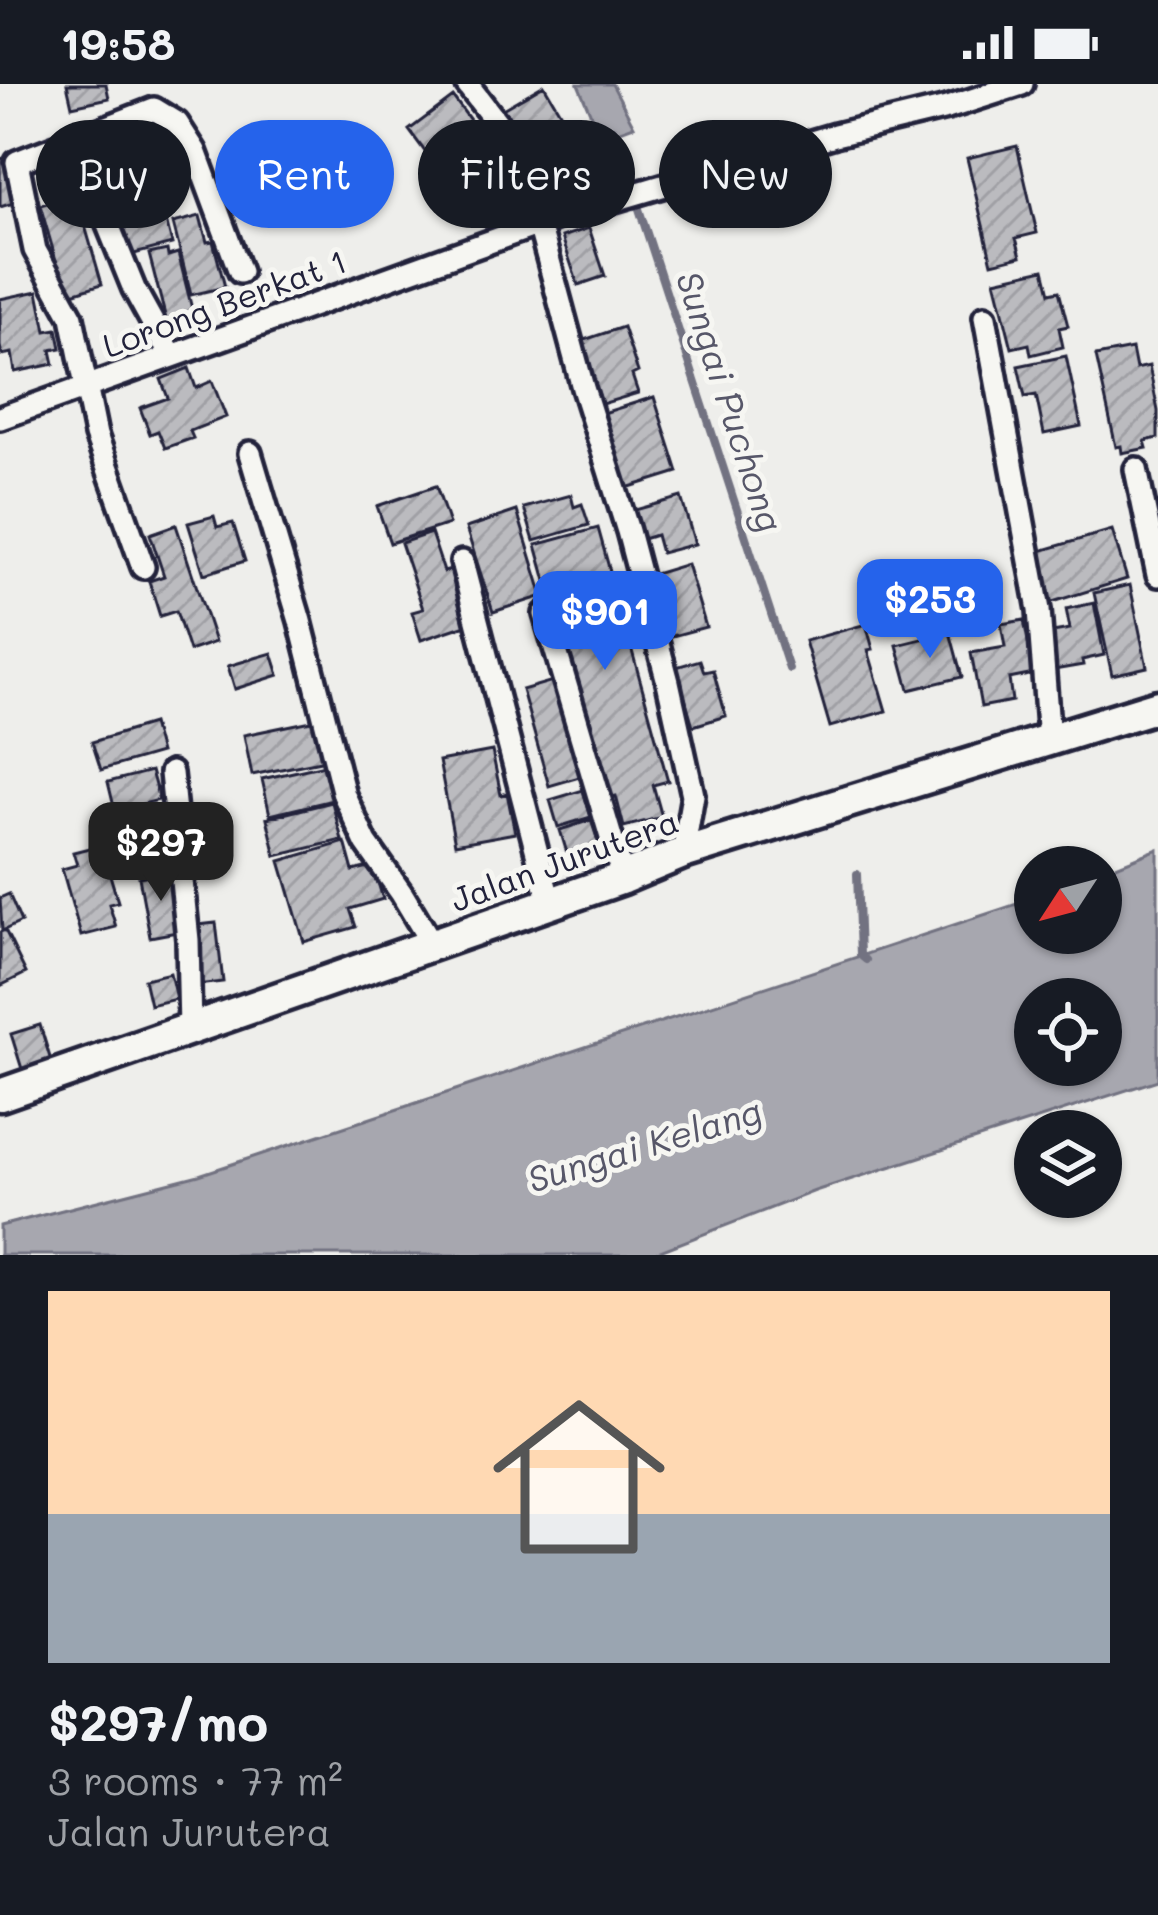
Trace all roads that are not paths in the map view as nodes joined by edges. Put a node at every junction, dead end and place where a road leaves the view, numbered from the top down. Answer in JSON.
{"nodes":[{"id":1,"x":467,"y":84,"type":"edge"},
{"id":2,"x":1022,"y":84,"type":"edge"},
{"id":3,"x":123,"y":120,"type":"edge"},
{"id":4,"x":172,"y":120,"type":"edge"},
{"id":5,"x":495,"y":120,"type":"edge"},
{"id":6,"x":191,"y":146,"type":"edge"},
{"id":7,"x":36,"y":154,"type":"edge"},
{"id":8,"x":635,"y":193,"type":"edge"},
{"id":9,"x":109,"y":228,"type":"edge"},
{"id":10,"x":528,"y":228,"type":"edge"},
{"id":11,"x":540,"y":228,"type":"edge"},
{"id":12,"x":240,"y":272,"type":"dead end"},
{"id":13,"x":985,"y":317,"type":"dead end"},
{"id":14,"x":171,"y":356,"type":"junction"},
{"id":15,"x":87,"y":386,"type":"junction"},
{"id":16,"x":0,"y":418,"type":"edge"},
{"id":17,"x":250,"y":453,"type":"dead end"},
{"id":18,"x":1136,"y":469,"type":"dead end"},
{"id":19,"x":462,"y":562,"type":"dead end"},
{"id":20,"x":143,"y":567,"type":"dead end"},
{"id":21,"x":1158,"y":575,"type":"edge"},
{"id":22,"x":545,"y":614,"type":"dead end"},
{"id":23,"x":1158,"y":706,"type":"edge"},
{"id":24,"x":1049,"y":740,"type":"junction"},
{"id":25,"x":171,"y":773,"type":"dead end"},
{"id":26,"x":683,"y":853,"type":"junction"},
{"id":27,"x":623,"y":878,"type":"junction"},
{"id":28,"x":550,"y":903,"type":"junction"},
{"id":29,"x":432,"y":944,"type":"junction"},
{"id":30,"x":190,"y":1029,"type":"junction"},
{"id":31,"x":0,"y":1095,"type":"edge"}],
"edges":[{"from":1,"to":5,"type":"street"},
{"from":2,"to":8,"type":"street","name":"Lorong Berkat 1"},
{"from":3,"to":4,"type":"street"},
{"from":6,"to":12,"type":"street"},
{"from":7,"to":15,"type":"street"},
{"from":9,"to":14,"type":"street"},
{"from":10,"to":14,"type":"street","name":"Lorong Berkat 1"},
{"from":11,"to":26,"type":"street"},
{"from":13,"to":24,"type":"street"},
{"from":14,"to":15,"type":"street","name":"Lorong Berkat 1"},
{"from":15,"to":16,"type":"street","name":"Lorong Berkat 1"},
{"from":15,"to":20,"type":"street"},
{"from":17,"to":29,"type":"street"},
{"from":18,"to":21,"type":"street"},
{"from":19,"to":28,"type":"street"},
{"from":22,"to":27,"type":"street"},
{"from":23,"to":24,"type":"street","name":"Jalan Jurutera"},
{"from":24,"to":26,"type":"street","name":"Jalan Jurutera"},
{"from":25,"to":30,"type":"street"},
{"from":26,"to":27,"type":"street","name":"Jalan Jurutera"},
{"from":27,"to":28,"type":"street","name":"Jalan Jurutera"},
{"from":28,"to":29,"type":"street","name":"Jalan Jurutera"},
{"from":29,"to":30,"type":"street","name":"Jalan Jurutera"},
{"from":30,"to":31,"type":"street","name":"Jalan Jurutera"}]}
